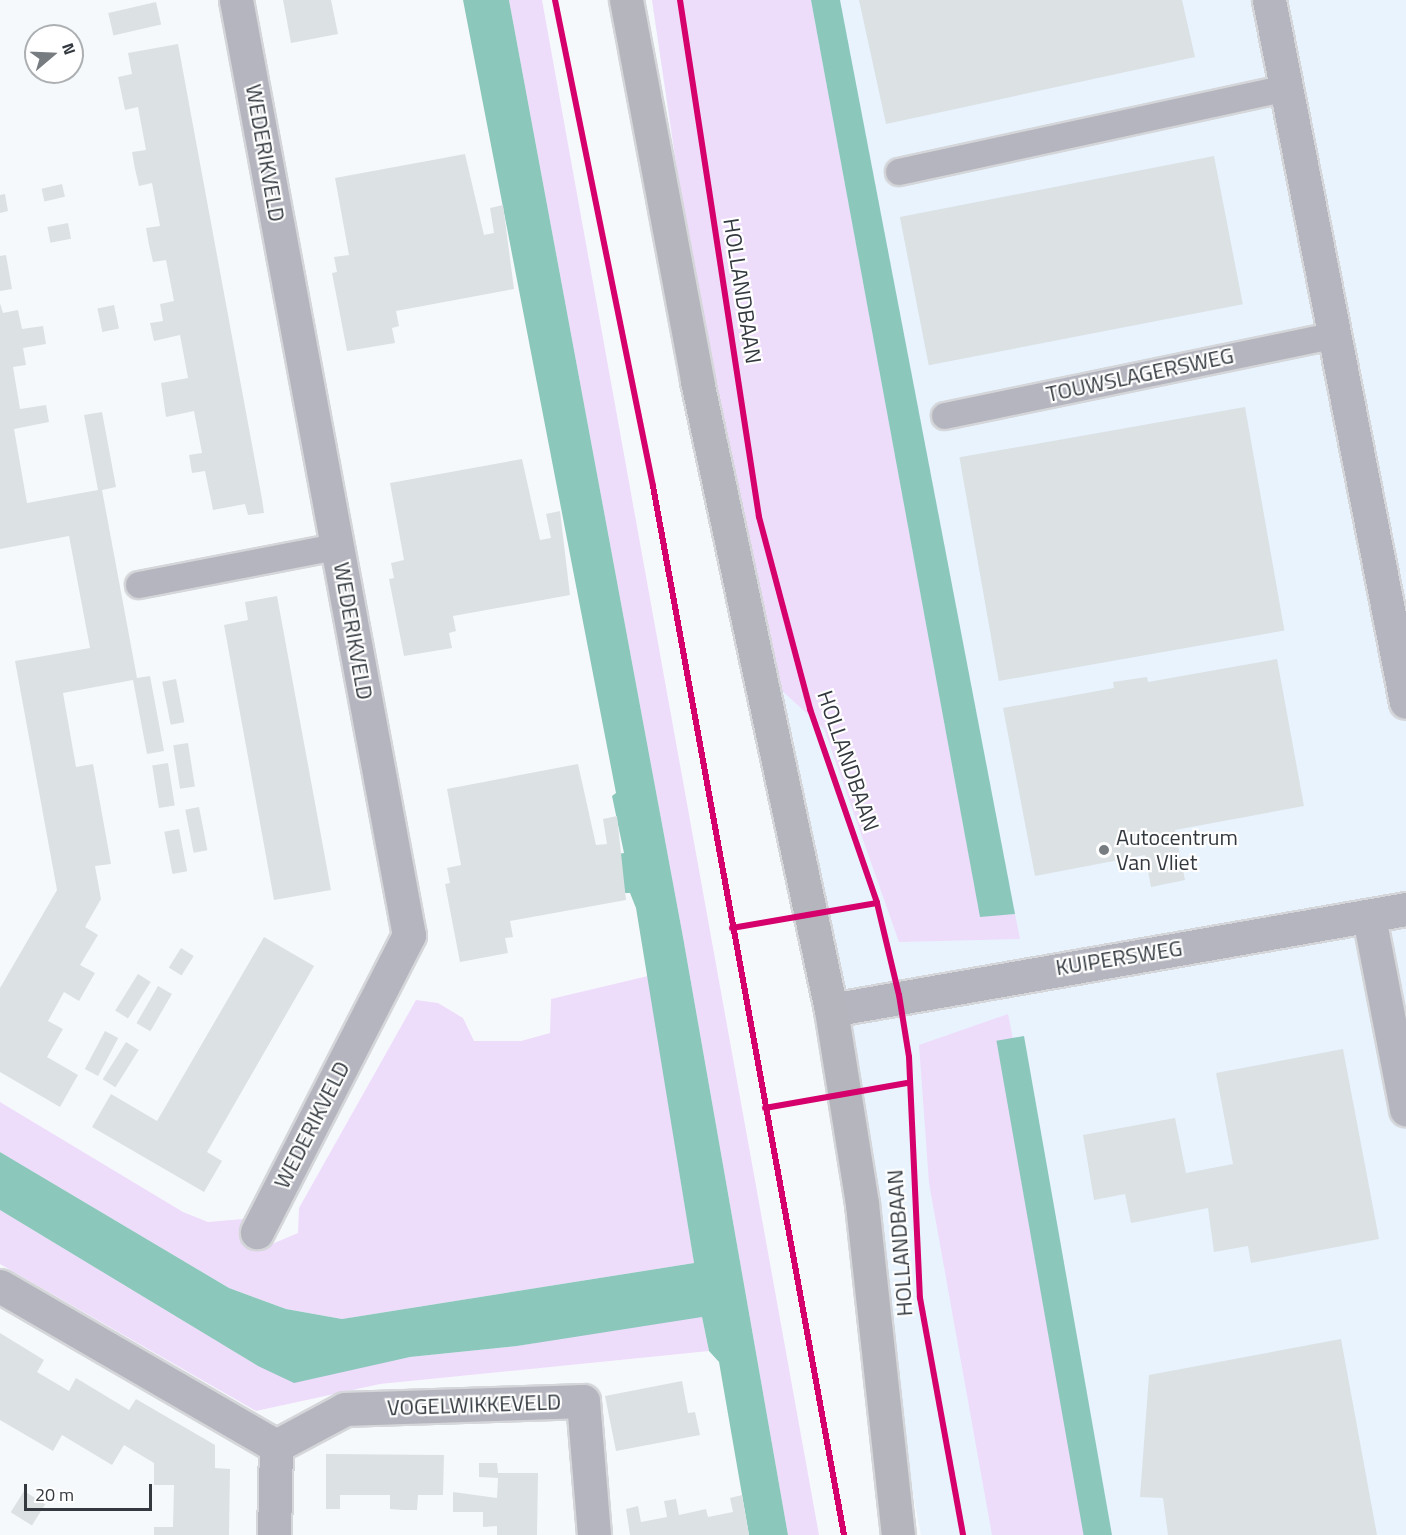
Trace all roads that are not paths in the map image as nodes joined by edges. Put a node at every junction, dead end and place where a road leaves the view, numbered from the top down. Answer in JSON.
{"nodes":[{"id":1,"x":236,"y":0,"type":"edge"},
{"id":2,"x":626,"y":0,"type":"edge"},
{"id":3,"x":1269,"y":0,"type":"edge"},
{"id":4,"x":1286,"y":88,"type":"junction"},
{"id":5,"x":899,"y":172,"type":"dead end"},
{"id":6,"x":1335,"y":334,"type":"junction"},
{"id":7,"x":945,"y":416,"type":"dead end"},
{"id":8,"x":337,"y":547,"type":"junction"},
{"id":9,"x":139,"y":585,"type":"dead end"},
{"id":10,"x":1406,"y":702,"type":"edge"},
{"id":11,"x":1406,"y":909,"type":"edge"},
{"id":12,"x":1369,"y":917,"type":"junction"},
{"id":13,"x":831,"y":1010,"type":"junction"},
{"id":14,"x":1406,"y":1109,"type":"edge"},
{"id":15,"x":257,"y":1232,"type":"dead end"},
{"id":16,"x":0,"y":1287,"type":"edge"},
{"id":17,"x":276,"y":1446,"type":"junction"},
{"id":18,"x":274,"y":1535,"type":"edge"},
{"id":19,"x":594,"y":1535,"type":"edge"},
{"id":20,"x":898,"y":1535,"type":"edge"}],
"edges":[{"from":1,"to":8,"type":"street","name":"WEDERIKVELD"},
{"from":2,"to":13,"type":"street","name":"HOLLANDBAAN"},
{"from":3,"to":4,"type":"street"},
{"from":4,"to":5,"type":"lane"},
{"from":4,"to":6,"type":"street"},
{"from":6,"to":7,"type":"lane","name":"TOUWSLAGERSWEG"},
{"from":6,"to":10,"type":"street"},
{"from":8,"to":9,"type":"lane"},
{"from":8,"to":15,"type":"street","name":"WEDERIKVELD"},
{"from":11,"to":12,"type":"street","name":"KUIPERSWEG"},
{"from":12,"to":13,"type":"street","name":"KUIPERSWEG"},
{"from":12,"to":14,"type":"street"},
{"from":13,"to":20,"type":"street","name":"HOLLANDBAAN"},
{"from":16,"to":17,"type":"street"},
{"from":17,"to":18,"type":"street"},
{"from":17,"to":19,"type":"street","name":"VOGELWIKKEVELD"}]}
